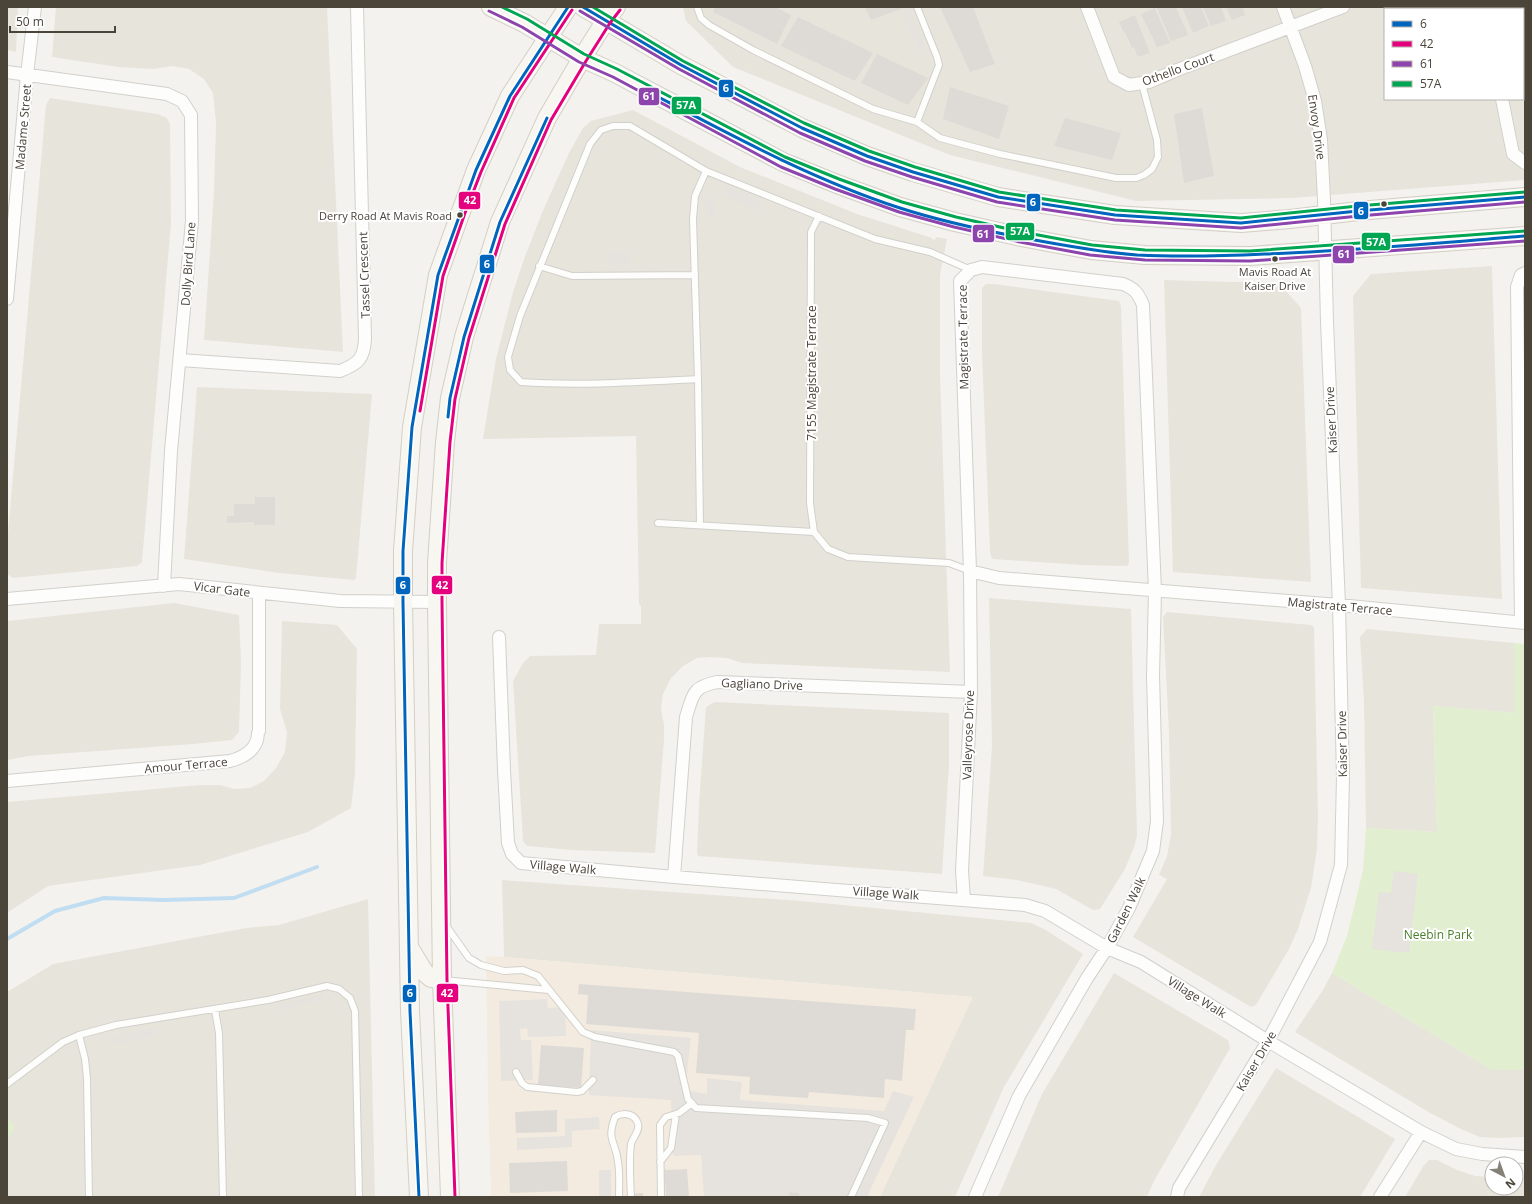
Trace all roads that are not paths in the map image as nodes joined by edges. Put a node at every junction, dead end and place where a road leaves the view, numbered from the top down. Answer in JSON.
{"nodes":[{"id":1,"x":35,"y":7,"type":"edge"},
{"id":2,"x":356,"y":7,"type":"edge"},
{"id":3,"x":491,"y":7,"type":"edge"},
{"id":4,"x":568,"y":7,"type":"edge"},
{"id":5,"x":583,"y":7,"type":"edge"},
{"id":6,"x":697,"y":7,"type":"edge"},
{"id":7,"x":917,"y":7,"type":"edge"},
{"id":8,"x":1087,"y":7,"type":"edge"},
{"id":9,"x":1283,"y":7,"type":"edge"},
{"id":10,"x":1343,"y":7,"type":"edge"},
{"id":11,"x":611,"y":13,"type":"edge"},
{"id":12,"x":1291,"y":26,"type":"junction"},
{"id":13,"x":548,"y":38,"type":"junction"},
{"id":14,"x":582,"y":58,"type":"junction"},
{"id":15,"x":7,"y":72,"type":"edge"},
{"id":16,"x":27,"y":75,"type":"junction"},
{"id":17,"x":1142,"y":84,"type":"junction"},
{"id":18,"x":1502,"y":100,"type":"edge"},
{"id":19,"x":917,"y":122,"type":"junction"},
{"id":20,"x":1525,"y":163,"type":"edge"},
{"id":21,"x":706,"y":171,"type":"junction"},
{"id":22,"x":1525,"y":197,"type":"edge"},
{"id":23,"x":819,"y":216,"type":"junction"},
{"id":24,"x":1324,"y":216,"type":"junction"},
{"id":25,"x":1525,"y":236,"type":"edge"},
{"id":26,"x":1325,"y":251,"type":"junction"},
{"id":27,"x":539,"y":266,"type":"junction"},
{"id":28,"x":972,"y":270,"type":"junction"},
{"id":29,"x":1525,"y":273,"type":"edge"},
{"id":30,"x":695,"y":275,"type":"junction"},
{"id":31,"x":7,"y":299,"type":"edge"},
{"id":32,"x":180,"y":360,"type":"junction"},
{"id":33,"x":698,"y":379,"type":"junction"},
{"id":34,"x":658,"y":522,"type":"dead end"},
{"id":35,"x":700,"y":525,"type":"junction"},
{"id":36,"x":814,"y":532,"type":"junction"},
{"id":37,"x":970,"y":571,"type":"junction"},
{"id":38,"x":164,"y":586,"type":"junction"},
{"id":39,"x":1155,"y":591,"type":"junction"},
{"id":40,"x":259,"y":594,"type":"junction"},
{"id":41,"x":7,"y":599,"type":"edge"},
{"id":42,"x":403,"y":602,"type":"junction"},
{"id":43,"x":437,"y":602,"type":"junction"},
{"id":44,"x":1339,"y":606,"type":"junction"},
{"id":45,"x":1523,"y":623,"type":"edge"},
{"id":46,"x":499,"y":637,"type":"dead end"},
{"id":47,"x":971,"y":692,"type":"junction"},
{"id":48,"x":7,"y":781,"type":"edge"},
{"id":49,"x":674,"y":877,"type":"junction"},
{"id":50,"x":964,"y":899,"type":"junction"},
{"id":51,"x":441,"y":918,"type":"junction"},
{"id":52,"x":410,"y":948,"type":"junction"},
{"id":53,"x":1107,"y":948,"type":"junction"},
{"id":54,"x":442,"y":980,"type":"junction"},
{"id":55,"x":549,"y":990,"type":"junction"},
{"id":56,"x":215,"y":1010,"type":"junction"},
{"id":57,"x":79,"y":1035,"type":"junction"},
{"id":58,"x":1268,"y":1041,"type":"junction"},
{"id":59,"x":516,"y":1072,"type":"dead end"},
{"id":60,"x":593,"y":1080,"type":"dead end"},
{"id":61,"x":7,"y":1084,"type":"edge"},
{"id":62,"x":692,"y":1104,"type":"junction"},
{"id":63,"x":676,"y":1114,"type":"junction"},
{"id":64,"x":1421,"y":1132,"type":"junction"},
{"id":65,"x":1525,"y":1157,"type":"edge"},
{"id":66,"x":660,"y":1162,"type":"junction"},
{"id":67,"x":89,"y":1197,"type":"edge"},
{"id":68,"x":223,"y":1197,"type":"edge"},
{"id":69,"x":359,"y":1197,"type":"edge"},
{"id":70,"x":419,"y":1197,"type":"edge"},
{"id":71,"x":450,"y":1197,"type":"edge"},
{"id":72,"x":619,"y":1197,"type":"edge"},
{"id":73,"x":631,"y":1197,"type":"edge"},
{"id":74,"x":660,"y":1197,"type":"edge"},
{"id":75,"x":850,"y":1197,"type":"edge"},
{"id":76,"x":975,"y":1197,"type":"edge"},
{"id":77,"x":1177,"y":1197,"type":"edge"},
{"id":78,"x":1380,"y":1197,"type":"edge"}],
"edges":[{"from":1,"to":16,"type":"street"},
{"from":2,"to":32,"type":"street","name":"Tassel Crescent"},
{"from":3,"to":13,"type":"main road"},
{"from":4,"to":13,"type":"main road"},
{"from":5,"to":11,"type":"main road"},
{"from":6,"to":19,"type":"lane"},
{"from":7,"to":19,"type":"lane"},
{"from":8,"to":17,"type":"street","name":"Othello Court"},
{"from":9,"to":12,"type":"street","name":"Envoy Drive"},
{"from":10,"to":12,"type":"street","name":"Othello Court"},
{"from":11,"to":14,"type":"main road"},
{"from":11,"to":24,"type":"main road"},
{"from":12,"to":17,"type":"street","name":"Othello Court"},
{"from":12,"to":24,"type":"street","name":"Envoy Drive"},
{"from":13,"to":14,"type":"main road"},
{"from":13,"to":42,"type":"main road"},
{"from":14,"to":26,"type":"main road"},
{"from":14,"to":43,"type":"main road"},
{"from":15,"to":16,"type":"street","name":"Dolly Bird Lane"},
{"from":16,"to":31,"type":"street","name":"Madame Street"},
{"from":16,"to":32,"type":"street","name":"Dolly Bird Lane"},
{"from":17,"to":19,"type":"lane"},
{"from":18,"to":20,"type":"street"},
{"from":21,"to":23,"type":"lane"},
{"from":21,"to":27,"type":"lane"},
{"from":21,"to":30,"type":"lane"},
{"from":22,"to":24,"type":"main road"},
{"from":23,"to":28,"type":"lane"},
{"from":23,"to":36,"type":"lane","name":"7155 Magistrate Terrace"},
{"from":24,"to":26,"type":"street","name":"Envoy Drive"},
{"from":25,"to":26,"type":"main road"},
{"from":26,"to":44,"type":"street","name":"Kaiser Drive"},
{"from":27,"to":30,"type":"lane"},
{"from":27,"to":33,"type":"lane"},
{"from":28,"to":37,"type":"street","name":"Magistrate Terrace"},
{"from":28,"to":39,"type":"street","name":"Magistrate Terrace"},
{"from":29,"to":45,"type":"street"},
{"from":30,"to":33,"type":"lane"},
{"from":32,"to":38,"type":"street","name":"Dolly Bird Lane"},
{"from":33,"to":35,"type":"lane"},
{"from":34,"to":35,"type":"lane"},
{"from":35,"to":36,"type":"lane"},
{"from":36,"to":37,"type":"lane"},
{"from":37,"to":39,"type":"street","name":"Magistrate Terrace"},
{"from":37,"to":47,"type":"street","name":"Valleyrose Drive"},
{"from":38,"to":40,"type":"street","name":"Vicar Gate"},
{"from":38,"to":41,"type":"street","name":"Vicar Gate"},
{"from":39,"to":44,"type":"street","name":"Magistrate Terrace"},
{"from":39,"to":53,"type":"street","name":"Garden Walk"},
{"from":40,"to":42,"type":"street","name":"Vicar Gate"},
{"from":40,"to":48,"type":"street","name":"Amour Terrace"},
{"from":42,"to":43,"type":"street","name":"Vicar Gate"},
{"from":42,"to":52,"type":"main road"},
{"from":43,"to":51,"type":"main road"},
{"from":44,"to":45,"type":"street","name":"Magistrate Terrace"},
{"from":44,"to":58,"type":"street","name":"Kaiser Drive"},
{"from":46,"to":49,"type":"street","name":"Village Walk"},
{"from":47,"to":49,"type":"street","name":"Gagliano Drive"},
{"from":47,"to":50,"type":"street","name":"Valleyrose Drive"},
{"from":49,"to":50,"type":"street","name":"Village Walk"},
{"from":50,"to":53,"type":"street","name":"Village Walk"},
{"from":51,"to":54,"type":"main road"},
{"from":51,"to":55,"type":"lane"},
{"from":52,"to":54,"type":"main road"},
{"from":52,"to":70,"type":"main road"},
{"from":53,"to":58,"type":"street","name":"Village Walk"},
{"from":53,"to":76,"type":"street","name":"Garden Walk"},
{"from":54,"to":55,"type":"lane"},
{"from":54,"to":71,"type":"main road"},
{"from":55,"to":62,"type":"lane"},
{"from":56,"to":57,"type":"lane"},
{"from":56,"to":68,"type":"lane"},
{"from":56,"to":69,"type":"lane"},
{"from":57,"to":61,"type":"lane"},
{"from":57,"to":67,"type":"lane"},
{"from":58,"to":64,"type":"street","name":"Village Walk"},
{"from":58,"to":77,"type":"street","name":"Kaiser Drive"},
{"from":59,"to":60,"type":"lane"},
{"from":62,"to":63,"type":"lane"},
{"from":62,"to":75,"type":"lane"},
{"from":63,"to":66,"type":"lane"},
{"from":63,"to":66,"type":"lane"},
{"from":64,"to":65,"type":"street","name":"Village Walk"},
{"from":64,"to":78,"type":"street"},
{"from":66,"to":74,"type":"lane"},
{"from":72,"to":73,"type":"lane"}]}
